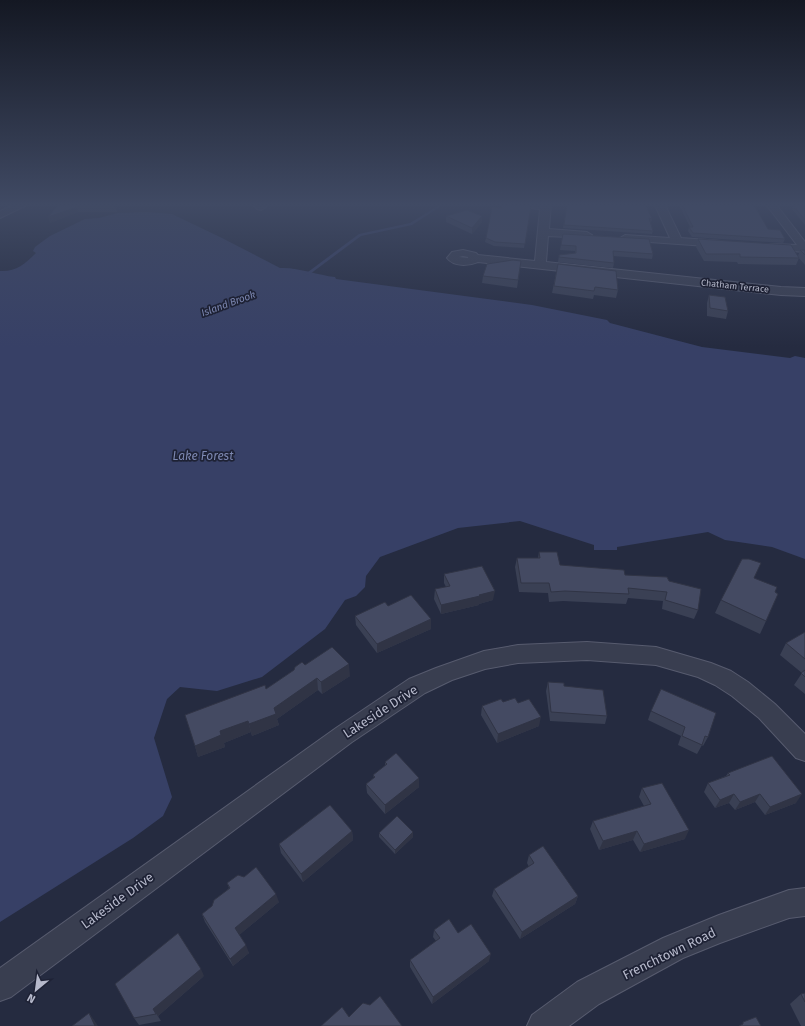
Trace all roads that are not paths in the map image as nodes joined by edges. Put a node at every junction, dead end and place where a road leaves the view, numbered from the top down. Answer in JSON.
{"nodes":[{"id":1,"x":541,"y":251,"type":"edge"},
{"id":2,"x":475,"y":258,"type":"dead end"},
{"id":3,"x":540,"y":264,"type":"junction"},
{"id":4,"x":805,"y":292,"type":"edge"},
{"id":5,"x":805,"y":750,"type":"edge"},
{"id":6,"x":805,"y":902,"type":"edge"},
{"id":7,"x":0,"y":986,"type":"edge"},
{"id":8,"x":543,"y":1026,"type":"edge"}],
"edges":[{"from":1,"to":3,"type":"street"},
{"from":2,"to":3,"type":"street","name":"Chatham Terrace"},
{"from":3,"to":4,"type":"street","name":"Chatham Terrace"},
{"from":5,"to":7,"type":"street","name":"Lakeside Drive"},
{"from":6,"to":8,"type":"street","name":"Frenchtown Road"}]}
